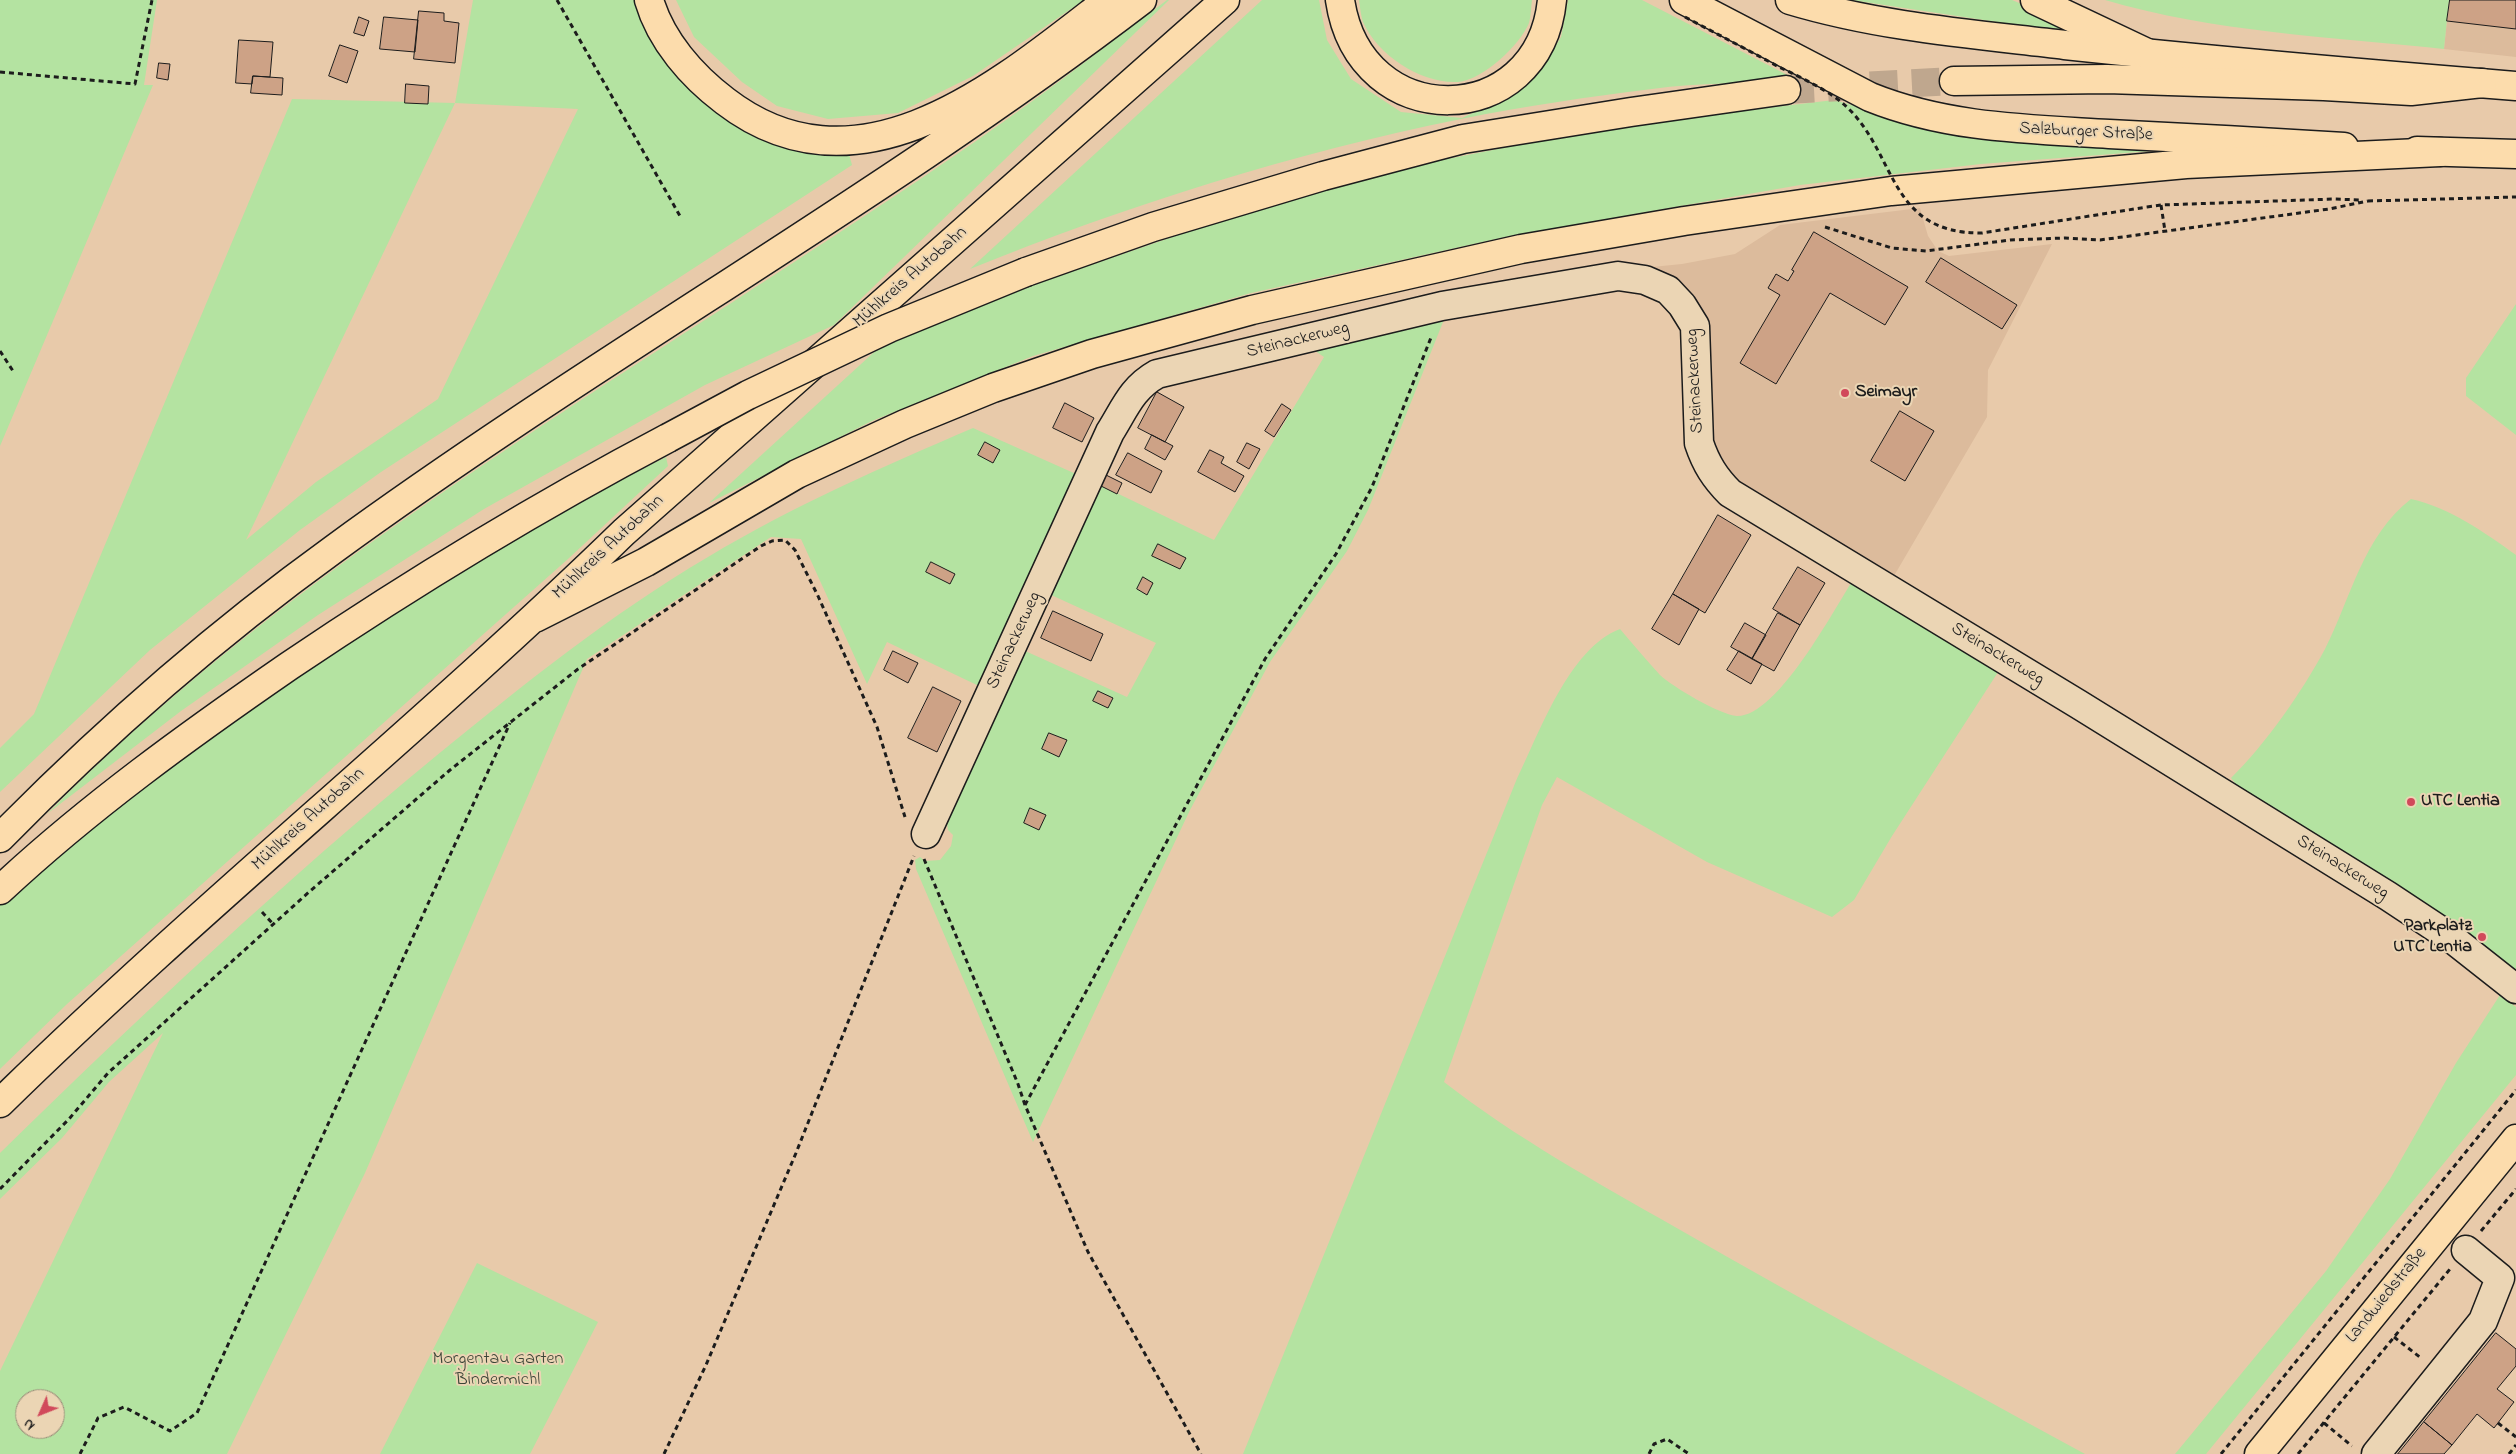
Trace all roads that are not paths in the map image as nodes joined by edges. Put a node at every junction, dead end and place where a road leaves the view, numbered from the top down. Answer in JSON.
{"nodes":[{"id":1,"x":649,"y":0,"type":"edge"},
{"id":2,"x":1108,"y":0,"type":"edge"},
{"id":3,"x":1142,"y":0,"type":"edge"},
{"id":4,"x":1225,"y":0,"type":"edge"},
{"id":5,"x":1340,"y":0,"type":"edge"},
{"id":6,"x":1552,"y":0,"type":"edge"},
{"id":7,"x":1790,"y":0,"type":"edge"},
{"id":8,"x":2035,"y":0,"type":"edge"},
{"id":9,"x":1685,"y":8,"type":"edge"},
{"id":10,"x":2149,"y":54,"type":"junction"},
{"id":11,"x":1954,"y":81,"type":"tunnel mouth"},
{"id":12,"x":2482,"y":83,"type":"junction"},
{"id":13,"x":2516,"y":86,"type":"edge"},
{"id":14,"x":1786,"y":90,"type":"tunnel mouth"},
{"id":15,"x":2440,"y":152,"type":"junction"},
{"id":16,"x":2516,"y":154,"type":"edge"},
{"id":17,"x":535,"y":618,"type":"junction"},
{"id":18,"x":926,"y":834,"type":"road end"},
{"id":19,"x":0,"y":838,"type":"edge"},
{"id":20,"x":0,"y":890,"type":"edge"},
{"id":21,"x":2516,"y":989,"type":"edge"},
{"id":22,"x":0,"y":1104,"type":"edge"},
{"id":23,"x":2516,"y":1139,"type":"edge"},
{"id":24,"x":2466,"y":1250,"type":"road end"},
{"id":25,"x":2365,"y":1451,"type":"edge"},
{"id":26,"x":2259,"y":1454,"type":"edge"}],
"edges":[{"from":1,"to":2,"type":"main road"},
{"from":3,"to":19,"type":"main road"},
{"from":4,"to":17,"type":"main road","name":"Mühlkreis Autobahn"},
{"from":5,"to":6,"type":"main road"},
{"from":7,"to":10,"type":"main road"},
{"from":8,"to":10,"type":"main road"},
{"from":9,"to":15,"type":"main road","name":"Salzburger Straße"},
{"from":10,"to":12,"type":"main road"},
{"from":11,"to":12,"type":"main road"},
{"from":12,"to":13,"type":"main road"},
{"from":14,"to":20,"type":"main road","bridge":true},
{"from":15,"to":16,"type":"main road","name":"Salzburger Straße"},
{"from":15,"to":17,"type":"main road"},
{"from":17,"to":22,"type":"main road","name":"Mühlkreis Autobahn"},
{"from":18,"to":21,"type":"street","name":"Steinackerweg"},
{"from":23,"to":26,"type":"main road","name":"Landwiedstraße"},
{"from":24,"to":25,"type":"street"}]}
